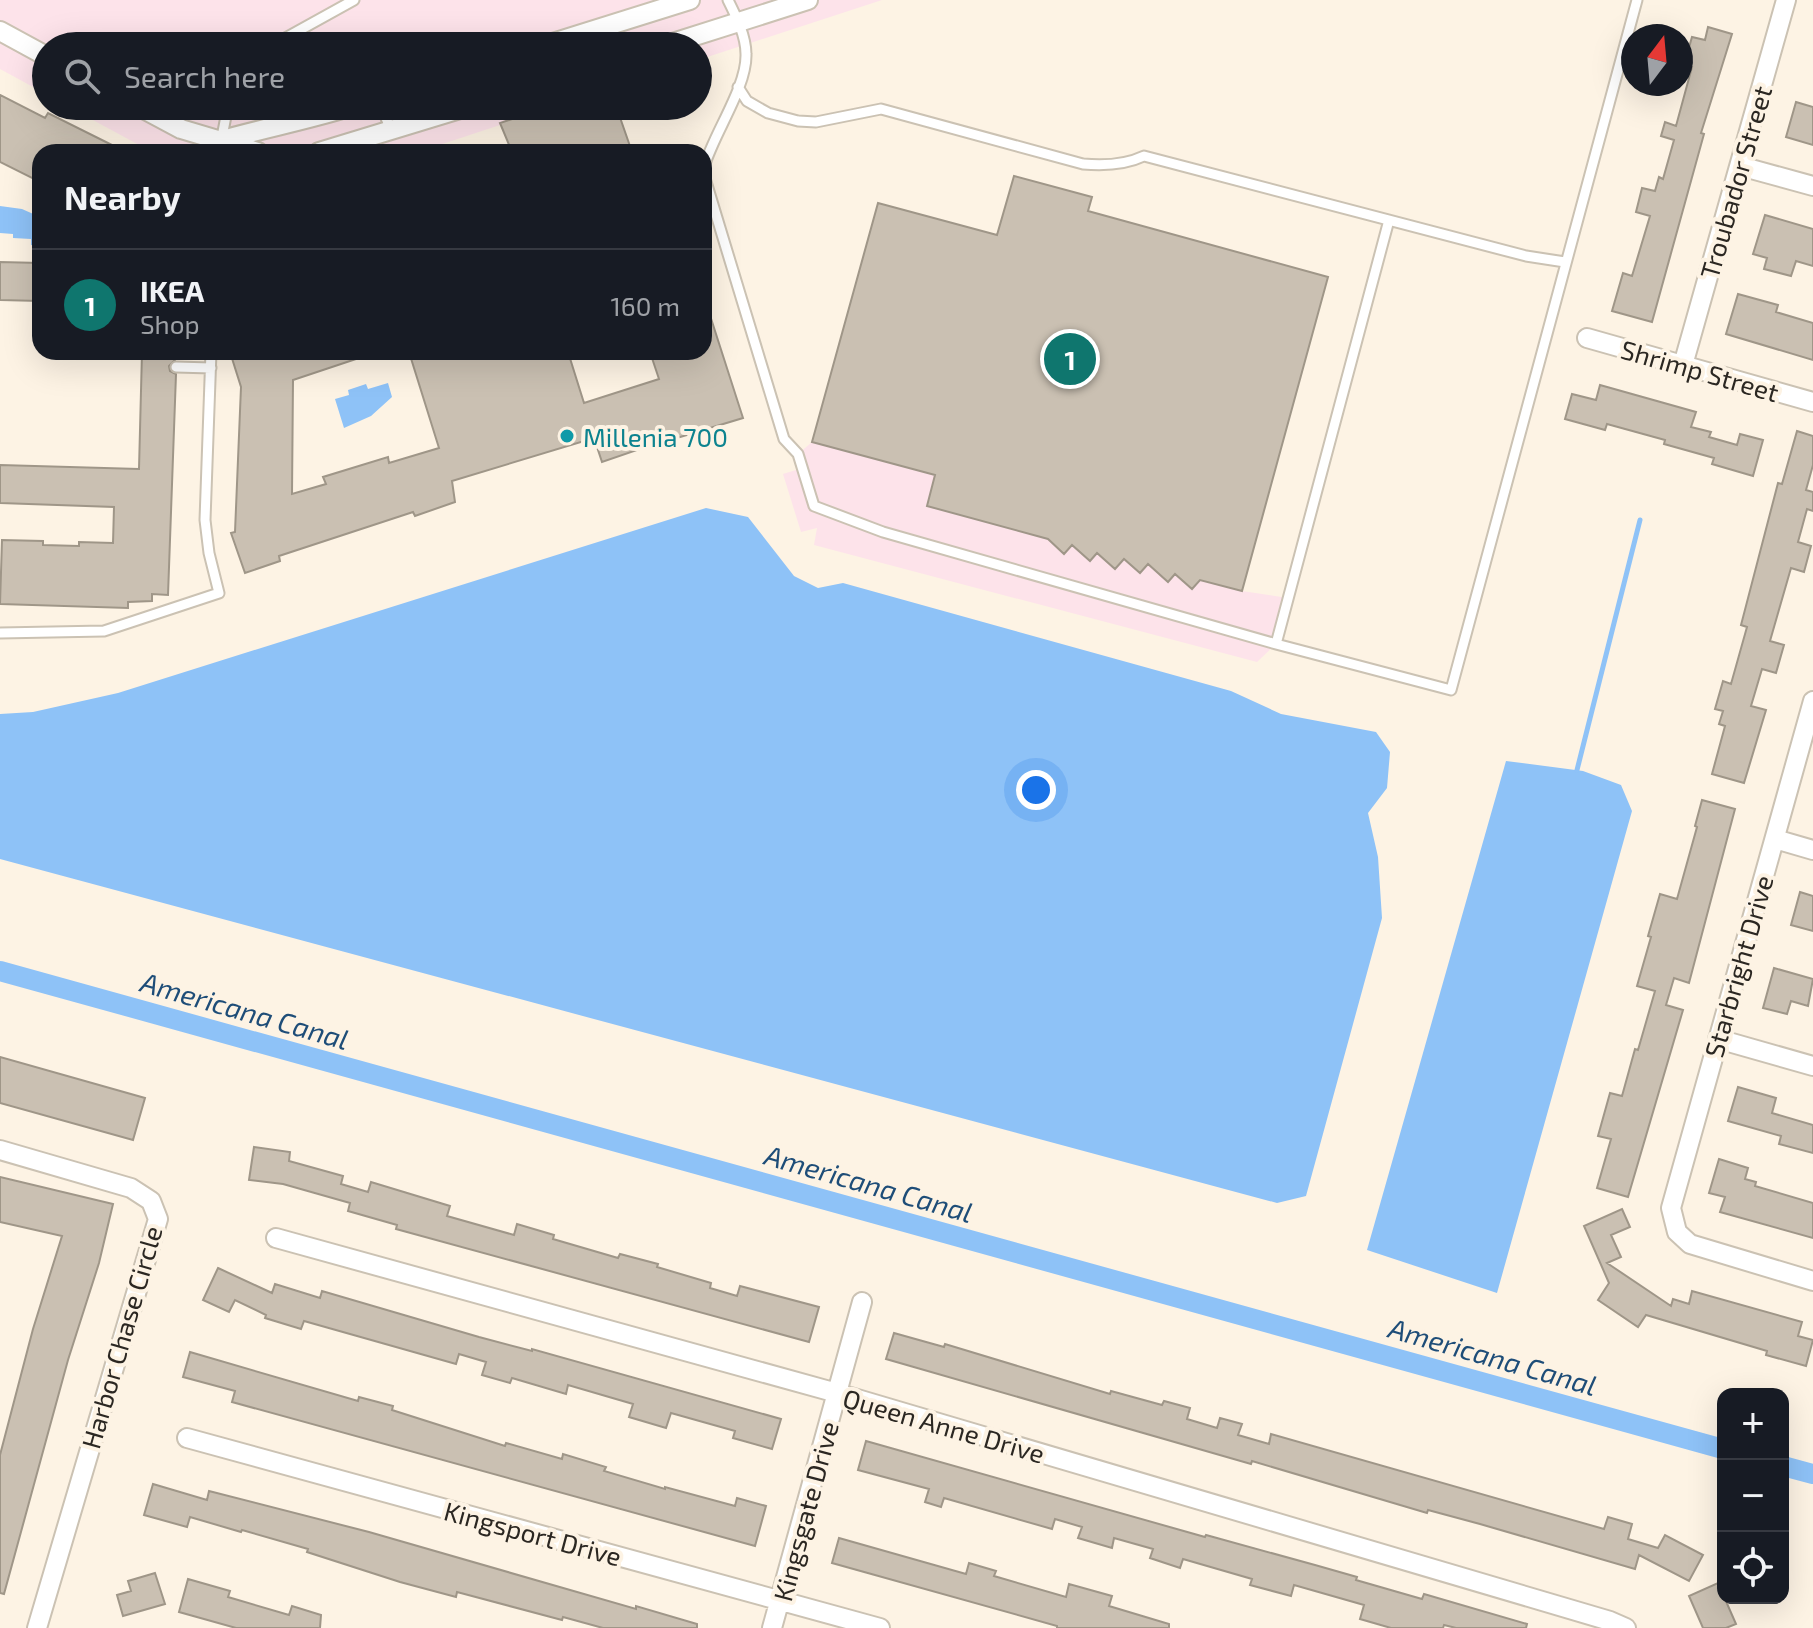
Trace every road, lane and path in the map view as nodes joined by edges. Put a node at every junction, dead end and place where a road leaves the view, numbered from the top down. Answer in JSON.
{"nodes":[{"id":1,"x":354,"y":0,"type":"edge"},
{"id":2,"x":690,"y":0,"type":"edge"},
{"id":3,"x":728,"y":0,"type":"edge"},
{"id":4,"x":808,"y":0,"type":"edge"},
{"id":5,"x":1637,"y":0,"type":"edge"},
{"id":6,"x":1786,"y":0,"type":"edge"},
{"id":7,"x":738,"y":22,"type":"junction"},
{"id":8,"x":0,"y":31,"type":"edge"},
{"id":9,"x":296,"y":32,"type":"edge"},
{"id":10,"x":588,"y":32,"type":"edge"},
{"id":11,"x":707,"y":32,"type":"edge"},
{"id":12,"x":32,"y":48,"type":"edge"},
{"id":13,"x":738,"y":87,"type":"junction"},
{"id":14,"x":164,"y":120,"type":"edge"},
{"id":15,"x":225,"y":120,"type":"edge"},
{"id":16,"x":305,"y":120,"type":"edge"},
{"id":17,"x":387,"y":120,"type":"edge"},
{"id":18,"x":424,"y":120,"type":"edge"},
{"id":19,"x":391,"y":130,"type":"junction"},
{"id":20,"x":215,"y":144,"type":"edge"},
{"id":21,"x":219,"y":144,"type":"edge"},
{"id":22,"x":224,"y":144,"type":"edge"},
{"id":23,"x":345,"y":144,"type":"edge"},
{"id":24,"x":711,"y":144,"type":"edge"},
{"id":25,"x":1740,"y":166,"type":"junction"},
{"id":26,"x":1813,"y":186,"type":"edge"},
{"id":27,"x":712,"y":201,"type":"edge"},
{"id":28,"x":1389,"y":220,"type":"junction"},
{"id":29,"x":1565,"y":262,"type":"junction"},
{"id":30,"x":1587,"y":338,"type":"dead end"},
{"id":31,"x":211,"y":360,"type":"edge"},
{"id":32,"x":1683,"y":365,"type":"junction"},
{"id":33,"x":176,"y":367,"type":"dead end"},
{"id":34,"x":211,"y":368,"type":"junction"},
{"id":35,"x":1813,"y":402,"type":"edge"},
{"id":36,"x":0,"y":633,"type":"edge"},
{"id":37,"x":1276,"y":644,"type":"junction"},
{"id":38,"x":1813,"y":701,"type":"edge"},
{"id":39,"x":1775,"y":839,"type":"junction"},
{"id":40,"x":1813,"y":850,"type":"edge"},
{"id":41,"x":1718,"y":1039,"type":"junction"},
{"id":42,"x":1813,"y":1066,"type":"edge"},
{"id":43,"x":0,"y":1150,"type":"edge"},
{"id":44,"x":276,"y":1238,"type":"dead end"},
{"id":45,"x":1813,"y":1281,"type":"edge"},
{"id":46,"x":862,"y":1302,"type":"dead end"},
{"id":47,"x":837,"y":1393,"type":"junction"},
{"id":48,"x":187,"y":1438,"type":"dead end"},
{"id":49,"x":780,"y":1601,"type":"junction"},
{"id":50,"x":1618,"y":1624,"type":"edge"},
{"id":51,"x":37,"y":1628,"type":"edge"},
{"id":52,"x":772,"y":1628,"type":"edge"},
{"id":53,"x":880,"y":1628,"type":"edge"}],
"edges":[{"from":1,"to":9,"type":"lane"},
{"from":2,"to":10,"type":"street"},
{"from":3,"to":7,"type":"lane"},
{"from":4,"to":7,"type":"street"},
{"from":5,"to":29,"type":"lane"},
{"from":6,"to":25,"type":"street","name":"Troubador Street"},
{"from":7,"to":11,"type":"street"},
{"from":7,"to":13,"type":"lane"},
{"from":8,"to":12,"type":"street"},
{"from":13,"to":24,"type":"lane"},
{"from":13,"to":28,"type":"lane"},
{"from":14,"to":20,"type":"street"},
{"from":15,"to":21,"type":"lane"},
{"from":16,"to":22,"type":"street"},
{"from":17,"to":19,"type":"lane"},
{"from":18,"to":19,"type":"street"},
{"from":19,"to":23,"type":"street"},
{"from":25,"to":26,"type":"street"},
{"from":25,"to":32,"type":"street","name":"Troubador Street"},
{"from":27,"to":37,"type":"lane"},
{"from":28,"to":29,"type":"lane"},
{"from":28,"to":37,"type":"lane"},
{"from":29,"to":37,"type":"lane"},
{"from":30,"to":32,"type":"street","name":"Shrimp Street"},
{"from":31,"to":34,"type":"lane"},
{"from":32,"to":35,"type":"street","name":"Shrimp Street"},
{"from":33,"to":34,"type":"lane"},
{"from":34,"to":36,"type":"lane"},
{"from":38,"to":39,"type":"street","name":"Starbright Drive"},
{"from":39,"to":40,"type":"street"},
{"from":39,"to":41,"type":"street","name":"Starbright Drive"},
{"from":41,"to":42,"type":"street"},
{"from":41,"to":45,"type":"street","name":"Starbright Drive"},
{"from":43,"to":51,"type":"street","name":"Harbor Chase Circle"},
{"from":44,"to":47,"type":"street","name":"Queen Anne Drive"},
{"from":46,"to":47,"type":"street","name":"Kingsgate Drive"},
{"from":47,"to":49,"type":"street","name":"Kingsgate Drive"},
{"from":47,"to":50,"type":"street","name":"Queen Anne Drive"},
{"from":48,"to":49,"type":"street","name":"Kingsport Drive"},
{"from":49,"to":52,"type":"street","name":"Kingsgate Drive"},
{"from":49,"to":53,"type":"street","name":"Kingsport Drive"}]}
